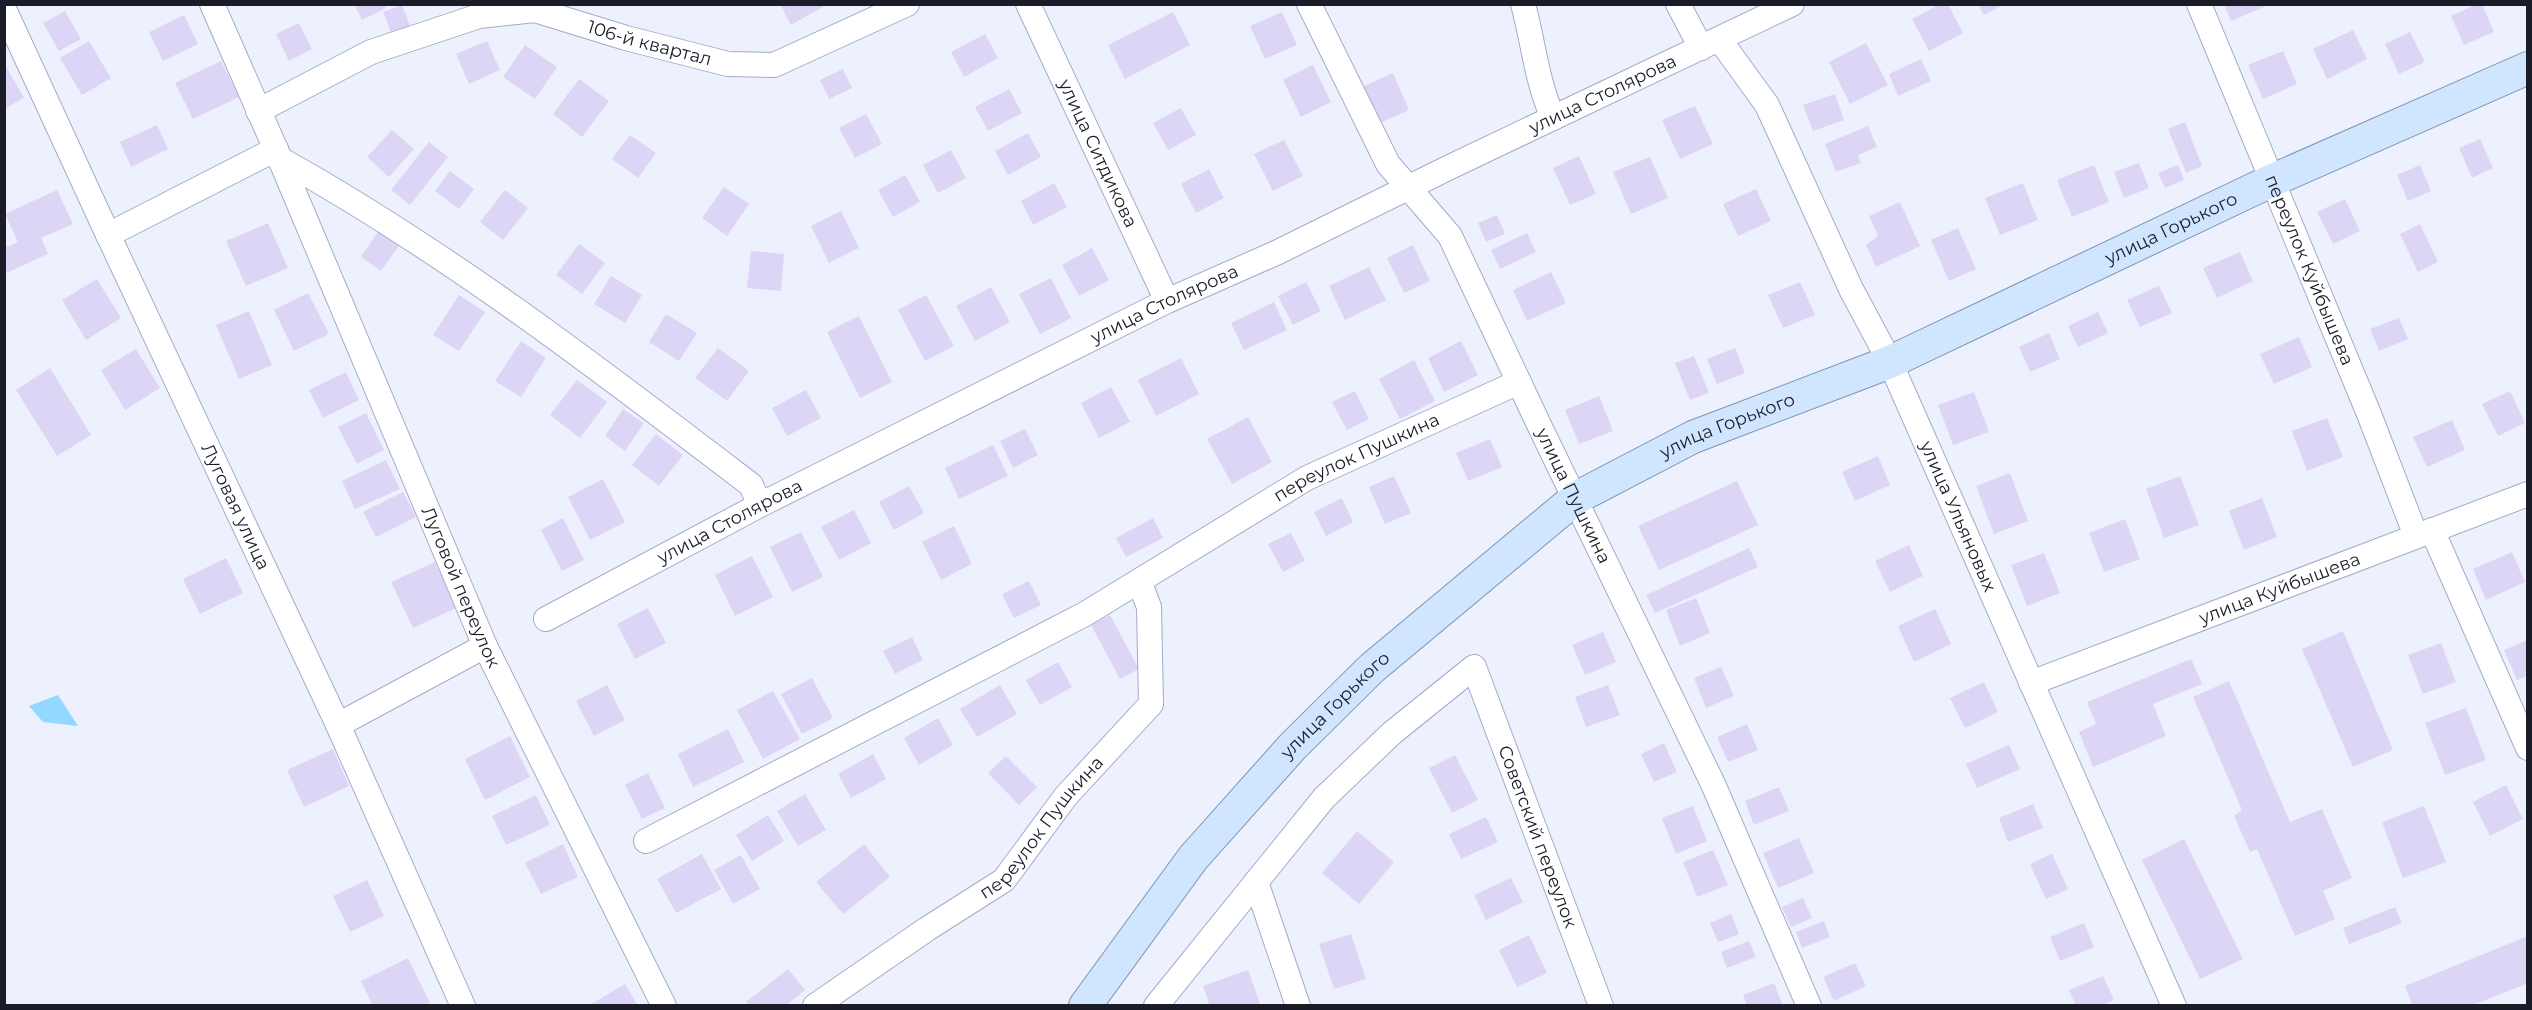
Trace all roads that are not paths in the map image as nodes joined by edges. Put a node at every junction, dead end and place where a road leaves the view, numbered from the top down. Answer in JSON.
{"nodes":[{"id":1,"x":212,"y":4,"type":"edge"},
{"id":2,"x":907,"y":4,"type":"edge"},
{"id":3,"x":1028,"y":4,"type":"edge"},
{"id":4,"x":1309,"y":4,"type":"edge"},
{"id":5,"x":1523,"y":4,"type":"edge"},
{"id":6,"x":1678,"y":4,"type":"edge"},
{"id":7,"x":1792,"y":4,"type":"edge"},
{"id":8,"x":2199,"y":4,"type":"edge"},
{"id":9,"x":4,"y":9,"type":"edge"},
{"id":10,"x":1711,"y":44,"type":"junction"},
{"id":11,"x":2528,"y":68,"type":"edge"},
{"id":12,"x":258,"y":111,"type":"junction"},
{"id":13,"x":1553,"y":118,"type":"junction"},
{"id":14,"x":278,"y":154,"type":"junction"},
{"id":15,"x":2271,"y":181,"type":"junction"},
{"id":16,"x":1409,"y":187,"type":"junction"},
{"id":17,"x":108,"y":235,"type":"junction"},
{"id":18,"x":1167,"y":301,"type":"junction"},
{"id":19,"x":1890,"y":362,"type":"junction"},
{"id":20,"x":1520,"y":382,"type":"junction"},
{"id":21,"x":2528,"y":494,"type":"edge"},
{"id":22,"x":1576,"y":498,"type":"junction"},
{"id":23,"x":760,"y":505,"type":"junction"},
{"id":24,"x":2424,"y":533,"type":"junction"},
{"id":25,"x":1138,"y":581,"type":"junction"},
{"id":26,"x":546,"y":619,"type":"dead end"},
{"id":27,"x":485,"y":646,"type":"junction"},
{"id":28,"x":2031,"y":683,"type":"junction"},
{"id":29,"x":338,"y":725,"type":"junction"},
{"id":30,"x":2528,"y":747,"type":"edge"},
{"id":31,"x":646,"y":841,"type":"dead end"},
{"id":32,"x":1256,"y":882,"type":"junction"},
{"id":33,"x":463,"y":1005,"type":"edge"},
{"id":34,"x":664,"y":1005,"type":"edge"},
{"id":35,"x":815,"y":1005,"type":"edge"},
{"id":36,"x":1085,"y":1005,"type":"edge"},
{"id":37,"x":1156,"y":1005,"type":"edge"},
{"id":38,"x":1298,"y":1005,"type":"edge"},
{"id":39,"x":1601,"y":1005,"type":"edge"},
{"id":40,"x":1809,"y":1005,"type":"edge"},
{"id":41,"x":2174,"y":1005,"type":"edge"}],
"edges":[{"from":1,"to":12,"type":"street","name":"Луговой переулок"},
{"from":2,"to":12,"type":"street","name":"106-й квартал"},
{"from":3,"to":18,"type":"street","name":"улица Ситдикова"},
{"from":4,"to":16,"type":"street","name":"улица Пушкина"},
{"from":5,"to":13,"type":"street"},
{"from":6,"to":10,"type":"street","name":"улица Ульяновых"},
{"from":7,"to":10,"type":"street","name":"улица Столярова"},
{"from":8,"to":15,"type":"street","name":"переулок Куйбышева"},
{"from":9,"to":17,"type":"street","name":"Луговая улица"},
{"from":10,"to":13,"type":"street","name":"улица Столярова"},
{"from":10,"to":19,"type":"street","name":"улица Ульяновых"},
{"from":11,"to":15,"type":"main road","name":"улица Горького"},
{"from":12,"to":14,"type":"street","name":"Луговой переулок"},
{"from":13,"to":16,"type":"street","name":"улица Столярова"},
{"from":14,"to":17,"type":"street"},
{"from":14,"to":23,"type":"street"},
{"from":14,"to":27,"type":"street","name":"Луговой переулок"},
{"from":15,"to":19,"type":"main road","name":"улица Горького"},
{"from":15,"to":24,"type":"street","name":"переулок Куйбышева"},
{"from":16,"to":18,"type":"street","name":"улица Столярова"},
{"from":16,"to":20,"type":"street","name":"улица Пушкина"},
{"from":17,"to":29,"type":"street","name":"Луговая улица"},
{"from":18,"to":23,"type":"street","name":"улица Столярова"},
{"from":19,"to":22,"type":"main road","name":"улица Горького"},
{"from":19,"to":28,"type":"street","name":"улица Ульяновых"},
{"from":20,"to":22,"type":"street","name":"улица Пушкина"},
{"from":20,"to":25,"type":"street","name":"переулок Пушкина"},
{"from":21,"to":24,"type":"street","name":"улица Куйбышева"},
{"from":22,"to":36,"type":"main road","name":"улица Горького"},
{"from":22,"to":40,"type":"street","name":"улица Пушкина"},
{"from":23,"to":26,"type":"street","name":"улица Столярова"},
{"from":24,"to":28,"type":"street","name":"улица Куйбышева"},
{"from":24,"to":30,"type":"street","name":"переулок Куйбышева"},
{"from":25,"to":31,"type":"street","name":"переулок Пушкина"},
{"from":25,"to":35,"type":"street","name":"переулок Пушкина"},
{"from":27,"to":29,"type":"street"},
{"from":27,"to":34,"type":"street","name":"Луговой переулок"},
{"from":28,"to":41,"type":"street","name":"улица Ульяновых"},
{"from":29,"to":33,"type":"street","name":"Луговая улица"},
{"from":32,"to":37,"type":"street"},
{"from":32,"to":38,"type":"street"},
{"from":32,"to":39,"type":"street","name":"Советский переулок"}]}
